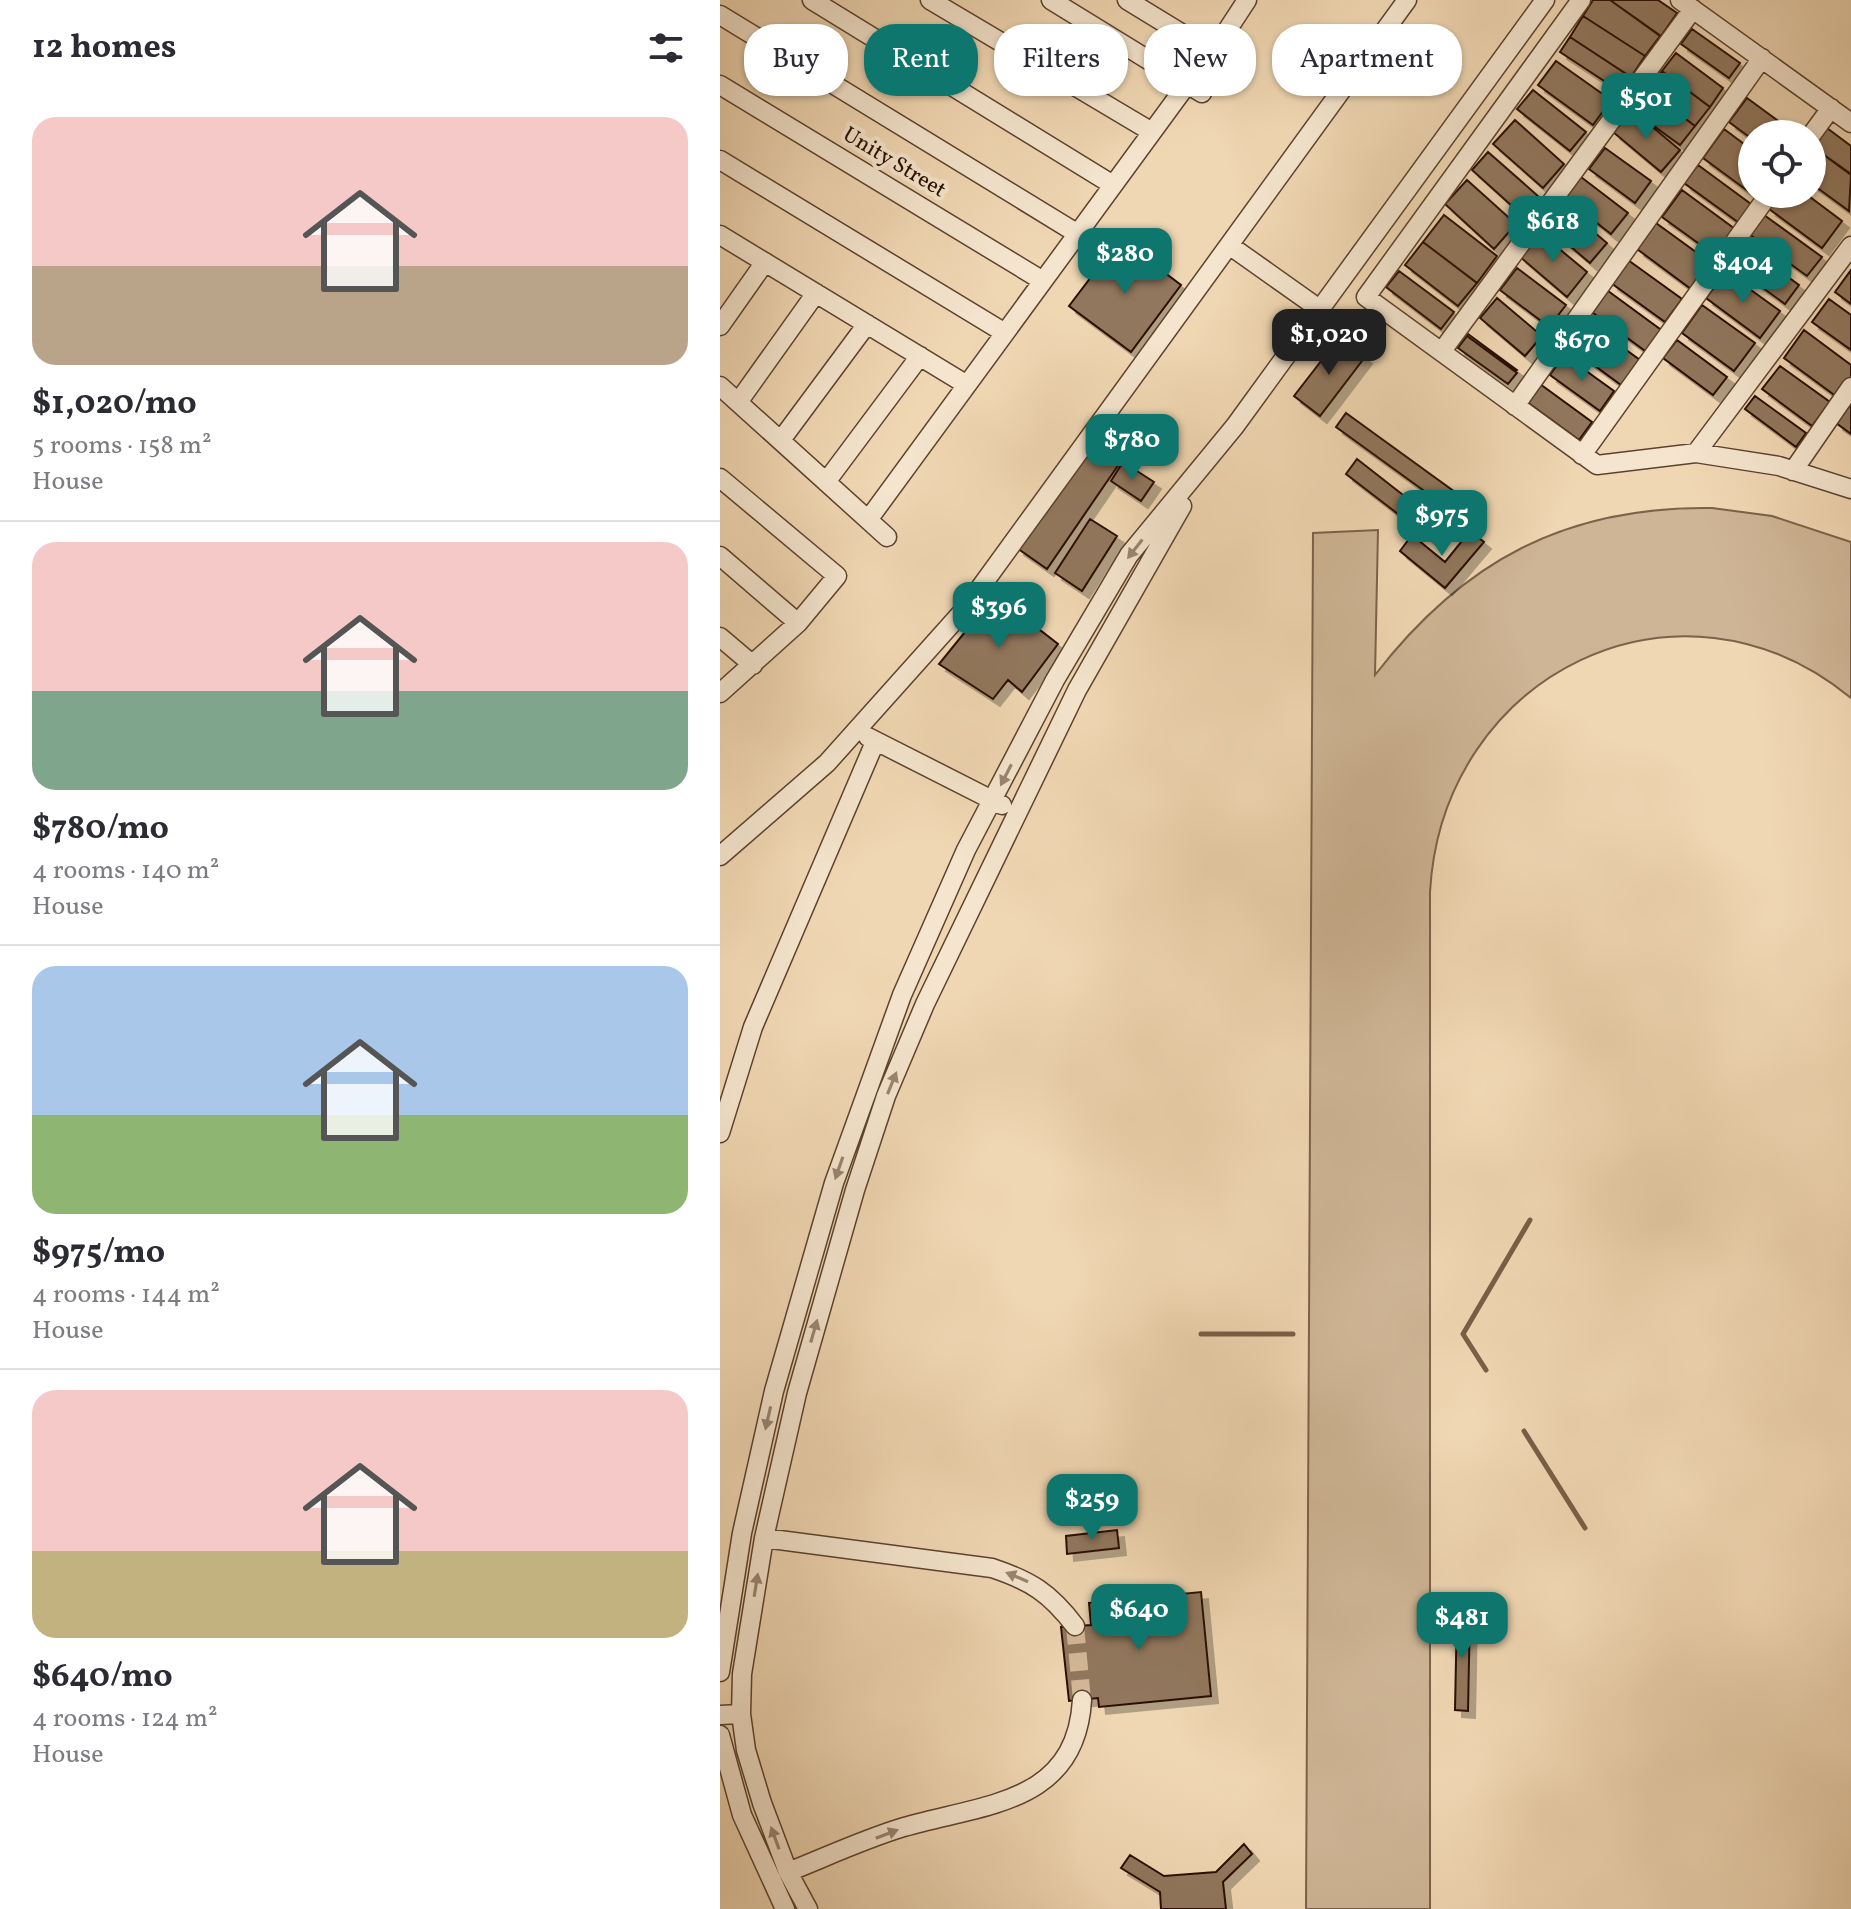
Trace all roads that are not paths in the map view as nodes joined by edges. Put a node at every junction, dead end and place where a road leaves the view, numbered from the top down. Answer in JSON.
{"nodes":[{"id":1,"x":812,"y":0,"type":"edge"},
{"id":2,"x":930,"y":0,"type":"edge"},
{"id":3,"x":1051,"y":0,"type":"edge"},
{"id":4,"x":1127,"y":0,"type":"edge"},
{"id":5,"x":1247,"y":0,"type":"edge"},
{"id":6,"x":1407,"y":0,"type":"edge"},
{"id":7,"x":1545,"y":0,"type":"edge"},
{"id":8,"x":1581,"y":0,"type":"edge"},
{"id":9,"x":1687,"y":5,"type":"edge"},
{"id":10,"x":720,"y":15,"type":"edge"},
{"id":11,"x":1167,"y":24,"type":"edge"},
{"id":12,"x":1231,"y":24,"type":"edge"},
{"id":13,"x":1762,"y":58,"type":"junction"},
{"id":14,"x":720,"y":85,"type":"edge"},
{"id":15,"x":1831,"y":108,"type":"junction"},
{"id":16,"x":1822,"y":120,"type":"edge"},
{"id":17,"x":1851,"y":123,"type":"edge"},
{"id":18,"x":1152,"y":132,"type":"junction"},
{"id":19,"x":720,"y":160,"type":"edge"},
{"id":20,"x":1113,"y":185,"type":"junction"},
{"id":21,"x":1759,"y":208,"type":"edge"},
{"id":22,"x":1078,"y":234,"type":"junction"},
{"id":23,"x":720,"y":235,"type":"edge"},
{"id":24,"x":1229,"y":245,"type":"junction"},
{"id":25,"x":1851,"y":246,"type":"edge"},
{"id":26,"x":765,"y":262,"type":"junction"},
{"id":27,"x":1043,"y":281,"type":"junction"},
{"id":28,"x":816,"y":293,"type":"junction"},
{"id":29,"x":1318,"y":308,"type":"junction"},
{"id":30,"x":867,"y":324,"type":"junction"},
{"id":31,"x":720,"y":326,"type":"edge"},
{"id":32,"x":1005,"y":333,"type":"junction"},
{"id":33,"x":1442,"y":351,"type":"junction"},
{"id":34,"x":920,"y":356,"type":"junction"},
{"id":35,"x":967,"y":385,"type":"junction"},
{"id":36,"x":720,"y":386,"type":"edge"},
{"id":37,"x":1851,"y":387,"type":"edge"},
{"id":38,"x":739,"y":401,"type":"junction"},
{"id":39,"x":1515,"y":406,"type":"junction"},
{"id":40,"x":781,"y":440,"type":"junction"},
{"id":41,"x":1696,"y":453,"type":"junction"},
{"id":42,"x":1582,"y":455,"type":"junction"},
{"id":43,"x":1203,"y":468,"type":"junction"},
{"id":44,"x":1793,"y":471,"type":"junction"},
{"id":45,"x":720,"y":478,"type":"edge"},
{"id":46,"x":826,"y":482,"type":"junction"},
{"id":47,"x":1851,"y":489,"type":"edge"},
{"id":48,"x":868,"y":520,"type":"junction"},
{"id":49,"x":887,"y":537,"type":"dead end"},
{"id":50,"x":720,"y":556,"type":"edge"},
{"id":51,"x":798,"y":623,"type":"junction"},
{"id":52,"x":720,"y":637,"type":"edge"},
{"id":53,"x":753,"y":665,"type":"junction"},
{"id":54,"x":720,"y":693,"type":"edge"},
{"id":55,"x":858,"y":728,"type":"junction"},
{"id":56,"x":875,"y":742,"type":"junction"},
{"id":57,"x":993,"y":801,"type":"junction"},
{"id":58,"x":1016,"y":811,"type":"junction"},
{"id":59,"x":720,"y":856,"type":"edge"},
{"id":60,"x":720,"y":1133,"type":"edge"},
{"id":61,"x":764,"y":1538,"type":"junction"},
{"id":62,"x":1075,"y":1626,"type":"tunnel mouth"},
{"id":63,"x":720,"y":1672,"type":"edge"},
{"id":64,"x":1082,"y":1700,"type":"tunnel mouth"},
{"id":65,"x":741,"y":1714,"type":"junction"},
{"id":66,"x":720,"y":1715,"type":"edge"},
{"id":67,"x":720,"y":1735,"type":"edge"},
{"id":68,"x":788,"y":1872,"type":"junction"},
{"id":69,"x":785,"y":1909,"type":"edge"},
{"id":70,"x":808,"y":1909,"type":"edge"}],
"edges":[{"from":1,"to":20,"type":"street"},
{"from":2,"to":18,"type":"street"},
{"from":3,"to":18,"type":"street"},
{"from":4,"to":11,"type":"street"},
{"from":5,"to":12,"type":"street"},
{"from":6,"to":24,"type":"street"},
{"from":7,"to":29,"type":"street"},
{"from":8,"to":33,"type":"street"},
{"from":9,"to":13,"type":"street"},
{"from":9,"to":33,"type":"street"},
{"from":10,"to":22,"type":"street"},
{"from":13,"to":15,"type":"street"},
{"from":13,"to":39,"type":"street"},
{"from":14,"to":27,"type":"street","name":"Unity Street"},
{"from":15,"to":16,"type":"street"},
{"from":15,"to":17,"type":"street"},
{"from":18,"to":20,"type":"street"},
{"from":19,"to":32,"type":"street"},
{"from":20,"to":22,"type":"street"},
{"from":21,"to":42,"type":"street"},
{"from":22,"to":27,"type":"street"},
{"from":23,"to":26,"type":"street"},
{"from":24,"to":29,"type":"street"},
{"from":24,"to":55,"type":"street"},
{"from":25,"to":41,"type":"street"},
{"from":26,"to":28,"type":"street"},
{"from":26,"to":31,"type":"street"},
{"from":27,"to":32,"type":"street"},
{"from":28,"to":30,"type":"street"},
{"from":28,"to":38,"type":"street"},
{"from":29,"to":43,"type":"street"},
{"from":30,"to":34,"type":"street"},
{"from":30,"to":40,"type":"street"},
{"from":32,"to":35,"type":"street"},
{"from":33,"to":39,"type":"street"},
{"from":34,"to":35,"type":"street"},
{"from":34,"to":46,"type":"street"},
{"from":35,"to":48,"type":"street"},
{"from":36,"to":38,"type":"street"},
{"from":37,"to":44,"type":"street"},
{"from":38,"to":40,"type":"street"},
{"from":39,"to":42,"type":"street"},
{"from":40,"to":46,"type":"street"},
{"from":41,"to":42,"type":"street"},
{"from":41,"to":44,"type":"street"},
{"from":43,"to":57,"type":"street","one_way":true},
{"from":43,"to":58,"type":"street"},
{"from":44,"to":47,"type":"street"},
{"from":45,"to":51,"type":"street"},
{"from":46,"to":48,"type":"street"},
{"from":48,"to":49,"type":"street"},
{"from":50,"to":51,"type":"street"},
{"from":51,"to":53,"type":"street"},
{"from":52,"to":53,"type":"street"},
{"from":53,"to":54,"type":"street"},
{"from":55,"to":56,"type":"street"},
{"from":55,"to":59,"type":"street"},
{"from":56,"to":57,"type":"street"},
{"from":56,"to":60,"type":"street"},
{"from":57,"to":58,"type":"street"},
{"from":57,"to":63,"type":"street","one_way":true},
{"from":61,"to":58,"type":"street","one_way":true},
{"from":62,"to":61,"type":"street","one_way":true},
{"from":65,"to":61,"type":"street","one_way":true},
{"from":68,"to":64,"type":"street","one_way":true},
{"from":65,"to":66,"type":"street"},
{"from":68,"to":65,"type":"street","one_way":true},
{"from":67,"to":69,"type":"street"},
{"from":68,"to":70,"type":"street"}]}
